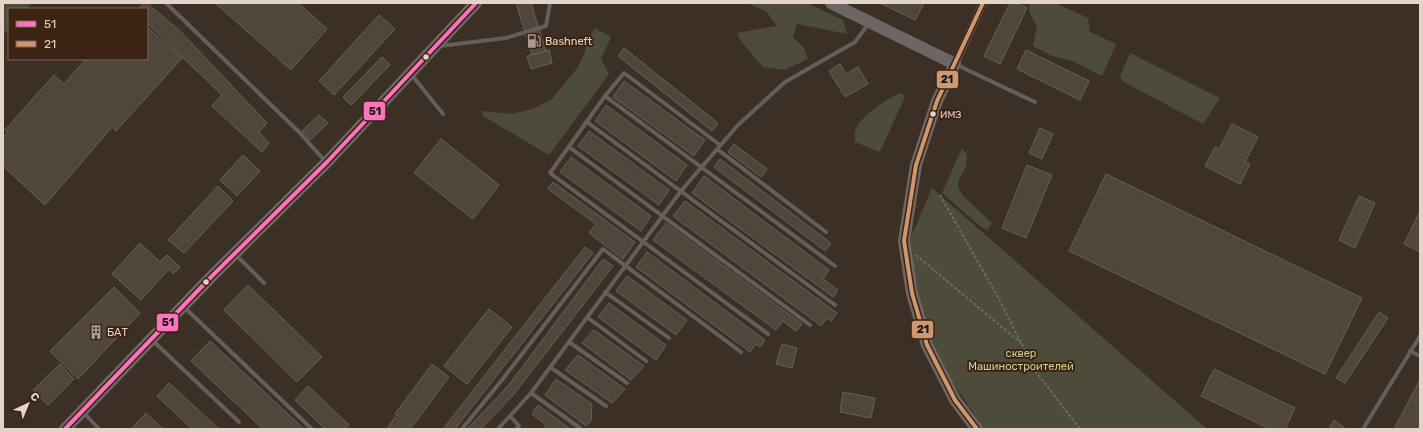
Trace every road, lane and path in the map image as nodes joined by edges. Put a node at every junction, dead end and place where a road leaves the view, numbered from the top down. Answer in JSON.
{"nodes":[{"id":1,"x":166,"y":3,"type":"edge"},
{"id":2,"x":476,"y":3,"type":"edge"},
{"id":3,"x":550,"y":3,"type":"edge"},
{"id":4,"x":831,"y":3,"type":"edge"},
{"id":5,"x":983,"y":3,"type":"edge"},
{"id":6,"x":869,"y":23,"type":"junction"},
{"id":7,"x":434,"y":47,"type":"junction"},
{"id":8,"x":955,"y":64,"type":"junction"},
{"id":9,"x":410,"y":73,"type":"junction"},
{"id":10,"x":605,"y":96,"type":"junction"},
{"id":11,"x":1035,"y":102,"type":"dead end"},
{"id":12,"x":444,"y":114,"type":"dead end"},
{"id":13,"x":587,"y":122,"type":"junction"},
{"id":14,"x":569,"y":147,"type":"junction"},
{"id":15,"x":718,"y":147,"type":"junction"},
{"id":16,"x":327,"y":162,"type":"junction"},
{"id":17,"x":701,"y":167,"type":"junction"},
{"id":18,"x":681,"y":191,"type":"junction"},
{"id":19,"x":940,"y":195,"type":"dead end"},
{"id":20,"x":662,"y":215,"type":"junction"},
{"id":21,"x":826,"y":232,"type":"dead end"},
{"id":22,"x":643,"y":242,"type":"junction"},
{"id":23,"x":235,"y":254,"type":"junction"},
{"id":24,"x":914,"y":254,"type":"dead end"},
{"id":25,"x":625,"y":266,"type":"junction"},
{"id":26,"x":835,"y":266,"type":"dead end"},
{"id":27,"x":264,"y":283,"type":"dead end"},
{"id":28,"x":605,"y":292,"type":"junction"},
{"id":29,"x":835,"y":305,"type":"dead end"},
{"id":30,"x":183,"y":307,"type":"junction"},
{"id":31,"x":587,"y":317,"type":"junction"},
{"id":32,"x":810,"y":324,"type":"dead end"},
{"id":33,"x":768,"y":334,"type":"dead end"},
{"id":34,"x":1420,"y":336,"type":"edge"},
{"id":35,"x":669,"y":338,"type":"dead end"},
{"id":36,"x":152,"y":340,"type":"junction"},
{"id":37,"x":569,"y":342,"type":"junction"},
{"id":38,"x":1023,"y":345,"type":"junction"},
{"id":39,"x":1410,"y":351,"type":"junction"},
{"id":40,"x":741,"y":352,"type":"dead end"},
{"id":41,"x":1420,"y":356,"type":"edge"},
{"id":42,"x":646,"y":361,"type":"dead end"},
{"id":43,"x":550,"y":367,"type":"junction"},
{"id":44,"x":627,"y":383,"type":"dead end"},
{"id":45,"x":531,"y":393,"type":"junction"},
{"id":46,"x":606,"y":406,"type":"dead end"},
{"id":47,"x":82,"y":412,"type":"junction"},
{"id":48,"x":510,"y":416,"type":"junction"},
{"id":49,"x":239,"y":422,"type":"dead end"},
{"id":50,"x":580,"y":428,"type":"edge"},
{"id":51,"x":65,"y":429,"type":"edge"},
{"id":52,"x":99,"y":429,"type":"edge"},
{"id":53,"x":312,"y":429,"type":"edge"},
{"id":54,"x":462,"y":429,"type":"edge"},
{"id":55,"x":498,"y":429,"type":"edge"},
{"id":56,"x":516,"y":429,"type":"edge"},
{"id":57,"x":977,"y":429,"type":"edge"},
{"id":58,"x":1080,"y":429,"type":"edge"},
{"id":59,"x":1363,"y":429,"type":"edge"}],
"edges":[{"from":1,"to":16,"type":"lane"},
{"from":2,"to":7,"type":"street"},
{"from":3,"to":7,"type":"lane"},
{"from":4,"to":6,"type":"street"},
{"from":5,"to":8,"type":"street"},
{"from":6,"to":8,"type":"street"},
{"from":6,"to":15,"type":"lane"},
{"from":7,"to":9,"type":"street"},
{"from":8,"to":11,"type":"lane"},
{"from":8,"to":57,"type":"street"},
{"from":9,"to":12,"type":"lane"},
{"from":9,"to":16,"type":"street"},
{"from":10,"to":13,"type":"lane"},
{"from":10,"to":15,"type":"lane"},
{"from":10,"to":17,"type":"lane"},
{"from":13,"to":14,"type":"lane"},
{"from":13,"to":18,"type":"lane"},
{"from":14,"to":20,"type":"lane"},
{"from":14,"to":22,"type":"lane"},
{"from":15,"to":17,"type":"lane"},
{"from":15,"to":21,"type":"lane"},
{"from":16,"to":23,"type":"street"},
{"from":17,"to":18,"type":"lane"},
{"from":17,"to":26,"type":"lane"},
{"from":18,"to":20,"type":"lane"},
{"from":18,"to":29,"type":"lane"},
{"from":19,"to":38,"type":"path"},
{"from":20,"to":22,"type":"lane"},
{"from":20,"to":32,"type":"lane"},
{"from":22,"to":25,"type":"lane"},
{"from":22,"to":33,"type":"lane"},
{"from":23,"to":27,"type":"lane"},
{"from":23,"to":30,"type":"street"},
{"from":24,"to":38,"type":"path"},
{"from":25,"to":28,"type":"lane"},
{"from":25,"to":40,"type":"lane"},
{"from":25,"to":54,"type":"lane"},
{"from":28,"to":31,"type":"lane"},
{"from":28,"to":35,"type":"lane"},
{"from":30,"to":36,"type":"street"},
{"from":30,"to":53,"type":"lane"},
{"from":31,"to":37,"type":"lane"},
{"from":31,"to":42,"type":"lane"},
{"from":34,"to":39,"type":"lane"},
{"from":36,"to":47,"type":"street"},
{"from":36,"to":49,"type":"lane"},
{"from":37,"to":43,"type":"lane"},
{"from":37,"to":44,"type":"lane"},
{"from":38,"to":58,"type":"path"},
{"from":39,"to":41,"type":"lane"},
{"from":39,"to":59,"type":"lane"},
{"from":43,"to":45,"type":"lane"},
{"from":43,"to":46,"type":"lane"},
{"from":45,"to":48,"type":"lane"},
{"from":45,"to":50,"type":"lane"},
{"from":47,"to":51,"type":"street"},
{"from":47,"to":52,"type":"lane"},
{"from":48,"to":55,"type":"lane"},
{"from":48,"to":56,"type":"lane"}]}
